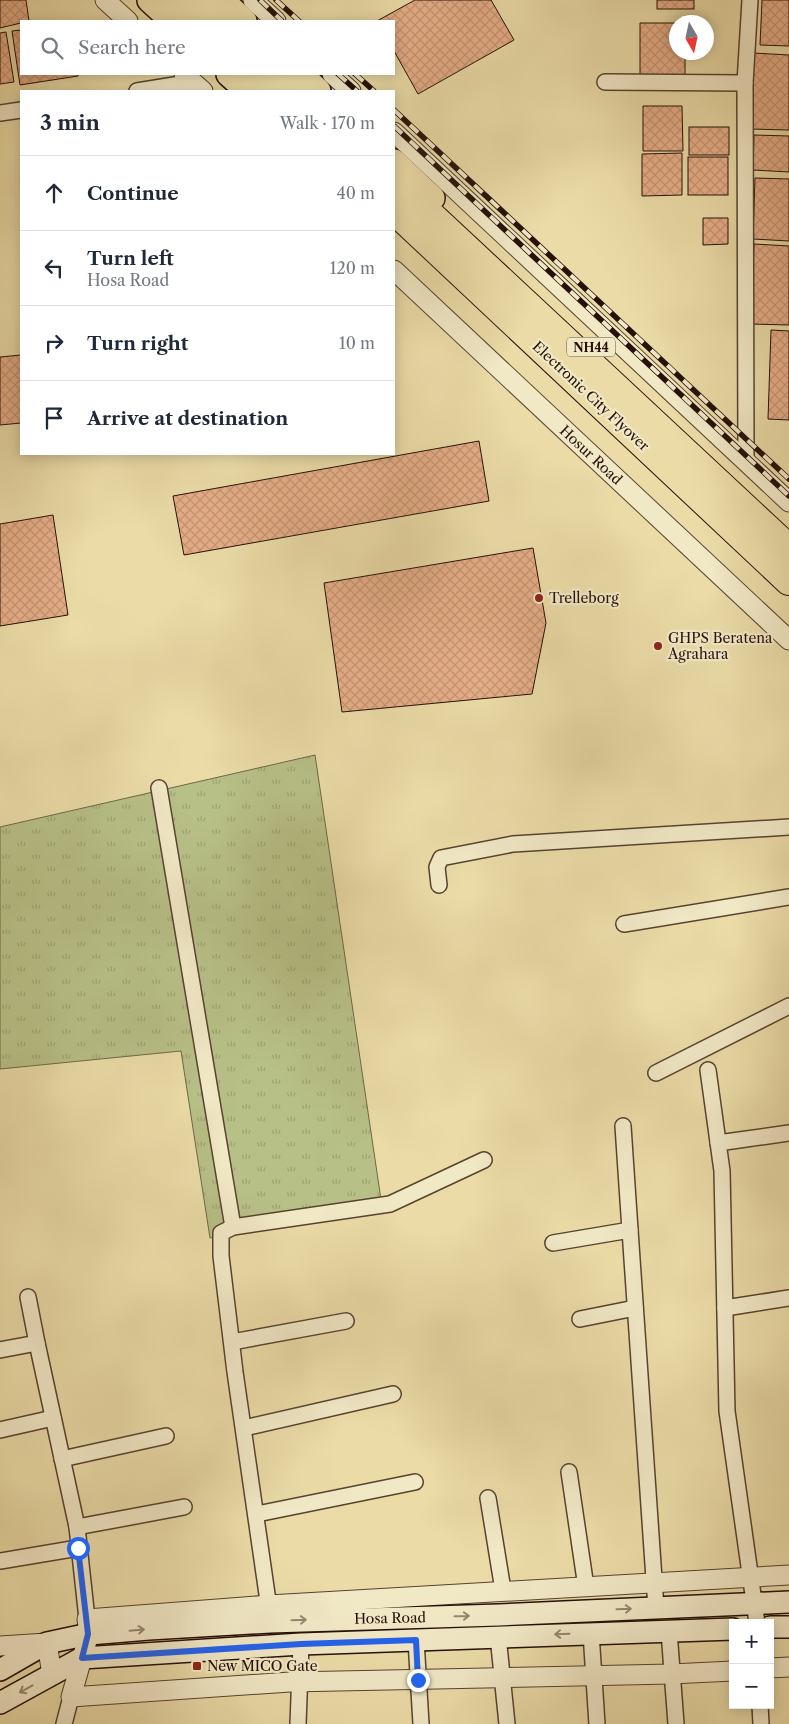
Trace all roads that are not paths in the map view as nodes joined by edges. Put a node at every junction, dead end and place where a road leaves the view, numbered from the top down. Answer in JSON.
{"nodes":[{"id":1,"x":106,"y":0,"type":"edge"},
{"id":2,"x":150,"y":0,"type":"edge"},
{"id":3,"x":170,"y":0,"type":"edge"},
{"id":4,"x":199,"y":0,"type":"edge"},
{"id":5,"x":221,"y":0,"type":"edge"},
{"id":6,"x":253,"y":0,"type":"edge"},
{"id":7,"x":750,"y":0,"type":"edge"},
{"id":8,"x":127,"y":20,"type":"edge"},
{"id":9,"x":172,"y":20,"type":"edge"},
{"id":10,"x":192,"y":20,"type":"edge"},
{"id":11,"x":221,"y":20,"type":"edge"},
{"id":12,"x":243,"y":20,"type":"edge"},
{"id":13,"x":275,"y":20,"type":"edge"},
{"id":14,"x":230,"y":75,"type":"edge"},
{"id":15,"x":250,"y":75,"type":"edge"},
{"id":16,"x":279,"y":75,"type":"edge"},
{"id":17,"x":301,"y":75,"type":"edge"},
{"id":18,"x":333,"y":75,"type":"edge"},
{"id":19,"x":193,"y":82,"type":"edge"},
{"id":20,"x":605,"y":82,"type":"dead end"},
{"id":21,"x":745,"y":84,"type":"junction"},
{"id":22,"x":144,"y":90,"type":"edge"},
{"id":23,"x":247,"y":90,"type":"edge"},
{"id":24,"x":266,"y":90,"type":"edge"},
{"id":25,"x":296,"y":90,"type":"edge"},
{"id":26,"x":317,"y":90,"type":"edge"},
{"id":27,"x":350,"y":90,"type":"edge"},
{"id":28,"x":20,"y":110,"type":"edge"},
{"id":29,"x":0,"y":113,"type":"edge"},
{"id":30,"x":395,"y":133,"type":"edge"},
{"id":31,"x":395,"y":163,"type":"edge"},
{"id":32,"x":395,"y":182,"type":"edge"},
{"id":33,"x":395,"y":211,"type":"edge"},
{"id":34,"x":395,"y":228,"type":"edge"},
{"id":35,"x":395,"y":271,"type":"edge"},
{"id":36,"x":746,"y":461,"type":"junction"},
{"id":37,"x":789,"y":502,"type":"edge"},
{"id":38,"x":789,"y":532,"type":"edge"},
{"id":39,"x":789,"y":549,"type":"edge"},
{"id":40,"x":789,"y":581,"type":"edge"},
{"id":41,"x":789,"y":595,"type":"edge"},
{"id":42,"x":789,"y":640,"type":"edge"},
{"id":43,"x":159,"y":788,"type":"dead end"},
{"id":44,"x":789,"y":827,"type":"edge"},
{"id":45,"x":439,"y":885,"type":"dead end"},
{"id":46,"x":789,"y":897,"type":"edge"},
{"id":47,"x":624,"y":924,"type":"dead end"},
{"id":48,"x":789,"y":1006,"type":"edge"},
{"id":49,"x":708,"y":1070,"type":"dead end"},
{"id":50,"x":656,"y":1073,"type":"dead end"},
{"id":51,"x":623,"y":1126,"type":"dead end"},
{"id":52,"x":789,"y":1133,"type":"edge"},
{"id":53,"x":718,"y":1143,"type":"junction"},
{"id":54,"x":484,"y":1160,"type":"dead end"},
{"id":55,"x":233,"y":1228,"type":"junction"},
{"id":56,"x":630,"y":1230,"type":"junction"},
{"id":57,"x":553,"y":1243,"type":"dead end"},
{"id":58,"x":28,"y":1297,"type":"dead end"},
{"id":59,"x":789,"y":1298,"type":"edge"},
{"id":60,"x":635,"y":1308,"type":"junction"},
{"id":61,"x":725,"y":1308,"type":"junction"},
{"id":62,"x":580,"y":1318,"type":"dead end"},
{"id":63,"x":346,"y":1321,"type":"dead end"},
{"id":64,"x":232,"y":1342,"type":"junction"},
{"id":65,"x":37,"y":1343,"type":"junction"},
{"id":66,"x":0,"y":1350,"type":"edge"},
{"id":67,"x":393,"y":1394,"type":"dead end"},
{"id":68,"x":53,"y":1418,"type":"junction"},
{"id":69,"x":244,"y":1428,"type":"junction"},
{"id":70,"x":0,"y":1430,"type":"edge"},
{"id":71,"x":166,"y":1436,"type":"dead end"},
{"id":72,"x":62,"y":1459,"type":"junction"},
{"id":73,"x":568,"y":1472,"type":"dead end"},
{"id":74,"x":415,"y":1482,"type":"dead end"},
{"id":75,"x":488,"y":1498,"type":"dead end"},
{"id":76,"x":184,"y":1507,"type":"dead end"},
{"id":77,"x":257,"y":1514,"type":"junction"},
{"id":78,"x":76,"y":1528,"type":"junction"},
{"id":79,"x":78,"y":1548,"type":"junction"},
{"id":80,"x":0,"y":1561,"type":"edge"},
{"id":81,"x":789,"y":1575,"type":"edge"},
{"id":82,"x":750,"y":1577,"type":"junction"},
{"id":83,"x":654,"y":1584,"type":"junction"},
{"id":84,"x":586,"y":1587,"type":"junction"},
{"id":85,"x":503,"y":1590,"type":"junction"},
{"id":86,"x":789,"y":1602,"type":"edge"},
{"id":87,"x":656,"y":1608,"type":"junction"},
{"id":88,"x":270,"y":1613,"type":"junction"},
{"id":89,"x":756,"y":1613,"type":"edge"},
{"id":90,"x":88,"y":1627,"type":"junction"},
{"id":91,"x":789,"y":1627,"type":"edge"},
{"id":92,"x":774,"y":1628,"type":"edge"},
{"id":93,"x":729,"y":1629,"type":"edge"},
{"id":94,"x":669,"y":1631,"type":"junction"},
{"id":95,"x":591,"y":1633,"type":"junction"},
{"id":96,"x":498,"y":1636,"type":"junction"},
{"id":97,"x":416,"y":1640,"type":"junction"},
{"id":98,"x":47,"y":1643,"type":"junction"},
{"id":99,"x":301,"y":1644,"type":"junction"},
{"id":100,"x":0,"y":1646,"type":"edge"},
{"id":101,"x":82,"y":1658,"type":"junction"},
{"id":102,"x":789,"y":1667,"type":"edge"},
{"id":103,"x":774,"y":1668,"type":"edge"},
{"id":104,"x":0,"y":1670,"type":"edge"},
{"id":105,"x":729,"y":1670,"type":"edge"},
{"id":106,"x":671,"y":1674,"type":"junction"},
{"id":107,"x":52,"y":1675,"type":"junction"},
{"id":108,"x":592,"y":1675,"type":"junction"},
{"id":109,"x":502,"y":1677,"type":"junction"},
{"id":110,"x":418,"y":1680,"type":"junction"},
{"id":111,"x":300,"y":1682,"type":"junction"},
{"id":112,"x":72,"y":1697,"type":"junction"},
{"id":113,"x":0,"y":1703,"type":"edge"},
{"id":114,"x":760,"y":1709,"type":"edge"},
{"id":115,"x":64,"y":1724,"type":"edge"},
{"id":116,"x":298,"y":1724,"type":"edge"},
{"id":117,"x":421,"y":1724,"type":"edge"},
{"id":118,"x":507,"y":1724,"type":"edge"},
{"id":119,"x":597,"y":1724,"type":"edge"},
{"id":120,"x":676,"y":1724,"type":"edge"},
{"id":121,"x":761,"y":1724,"type":"edge"}],
"edges":[{"from":1,"to":8,"type":"street"},
{"from":2,"to":9,"type":"highway"},
{"from":3,"to":10,"type":"highway"},
{"from":4,"to":11,"type":"highway"},
{"from":5,"to":12,"type":"highway"},
{"from":6,"to":13,"type":"street"},
{"from":7,"to":21,"type":"street"},
{"from":14,"to":23,"type":"highway"},
{"from":15,"to":24,"type":"highway"},
{"from":16,"to":25,"type":"highway"},
{"from":17,"to":26,"type":"highway"},
{"from":18,"to":27,"type":"street"},
{"from":19,"to":22,"type":"street"},
{"from":20,"to":21,"type":"street"},
{"from":21,"to":36,"type":"street"},
{"from":28,"to":29,"type":"street"},
{"from":30,"to":36,"type":"street"},
{"from":31,"to":38,"type":"highway","number":"NH44"},
{"from":32,"to":39,"type":"highway","name":"Electronic City Flyover"},
{"from":33,"to":40,"type":"highway","name":"Electronic City Flyover"},
{"from":34,"to":41,"type":"highway"},
{"from":35,"to":42,"type":"street","name":"Hosur Road"},
{"from":36,"to":37,"type":"street"},
{"from":43,"to":55,"type":"street"},
{"from":44,"to":45,"type":"street"},
{"from":46,"to":47,"type":"street"},
{"from":48,"to":50,"type":"street"},
{"from":49,"to":53,"type":"street"},
{"from":51,"to":56,"type":"street"},
{"from":52,"to":53,"type":"street"},
{"from":53,"to":61,"type":"street"},
{"from":54,"to":55,"type":"street"},
{"from":55,"to":64,"type":"street"},
{"from":56,"to":57,"type":"street"},
{"from":56,"to":60,"type":"street"},
{"from":58,"to":65,"type":"street"},
{"from":59,"to":61,"type":"street"},
{"from":60,"to":62,"type":"street"},
{"from":60,"to":83,"type":"street"},
{"from":61,"to":82,"type":"street"},
{"from":63,"to":64,"type":"street"},
{"from":64,"to":69,"type":"street"},
{"from":65,"to":66,"type":"street"},
{"from":65,"to":68,"type":"street"},
{"from":67,"to":69,"type":"street"},
{"from":68,"to":70,"type":"street"},
{"from":68,"to":72,"type":"street"},
{"from":69,"to":77,"type":"street"},
{"from":71,"to":72,"type":"street"},
{"from":72,"to":78,"type":"street"},
{"from":73,"to":84,"type":"street"},
{"from":74,"to":77,"type":"street"},
{"from":75,"to":85,"type":"street"},
{"from":76,"to":78,"type":"street"},
{"from":77,"to":88,"type":"street"},
{"from":78,"to":79,"type":"street"},
{"from":79,"to":80,"type":"street"},
{"from":79,"to":90,"type":"street"},
{"from":81,"to":82,"type":"street"},
{"from":82,"to":83,"type":"street"},
{"from":82,"to":89,"type":"street"},
{"from":83,"to":84,"type":"street"},
{"from":83,"to":87,"type":"street"},
{"from":84,"to":85,"type":"street"},
{"from":85,"to":88,"type":"street"},
{"from":86,"to":89,"type":"main road","name":"Hosa Road"},
{"from":88,"to":87,"type":"main road","name":"Hosa Road","one_way":true},
{"from":87,"to":89,"type":"main road","name":"Hosa Road"},
{"from":88,"to":90,"type":"main road","name":"Hosa Road"},
{"from":90,"to":98,"type":"main road","name":"Hosa Road"},
{"from":90,"to":101,"type":"street"},
{"from":91,"to":92,"type":"main road"},
{"from":93,"to":94,"type":"main road","name":"Hosa Road"},
{"from":94,"to":95,"type":"main road","name":"Hosa Road"},
{"from":94,"to":106,"type":"street"},
{"from":95,"to":96,"type":"main road","name":"Hosa Road","one_way":true},
{"from":95,"to":108,"type":"street"},
{"from":96,"to":97,"type":"main road","name":"Hosa Road"},
{"from":96,"to":109,"type":"street"},
{"from":97,"to":99,"type":"main road","name":"Hosa Road"},
{"from":97,"to":110,"type":"street"},
{"from":98,"to":100,"type":"street"},
{"from":98,"to":104,"type":"main road","name":"Hosa Road"},
{"from":98,"to":107,"type":"street"},
{"from":99,"to":101,"type":"main road","name":"Hosa Road"},
{"from":99,"to":111,"type":"street"},
{"from":101,"to":107,"type":"main road","name":"Hosa Road"},
{"from":101,"to":112,"type":"street"},
{"from":102,"to":103,"type":"street"},
{"from":105,"to":106,"type":"street"},
{"from":106,"to":108,"type":"street"},
{"from":106,"to":120,"type":"street"},
{"from":107,"to":113,"type":"main road","name":"Hosa Road","one_way":true},
{"from":108,"to":109,"type":"street"},
{"from":108,"to":119,"type":"street"},
{"from":109,"to":110,"type":"street"},
{"from":109,"to":118,"type":"street"},
{"from":110,"to":111,"type":"street"},
{"from":110,"to":117,"type":"street"},
{"from":111,"to":112,"type":"street"},
{"from":111,"to":116,"type":"street"},
{"from":112,"to":115,"type":"street"},
{"from":114,"to":121,"type":"street"}]}
